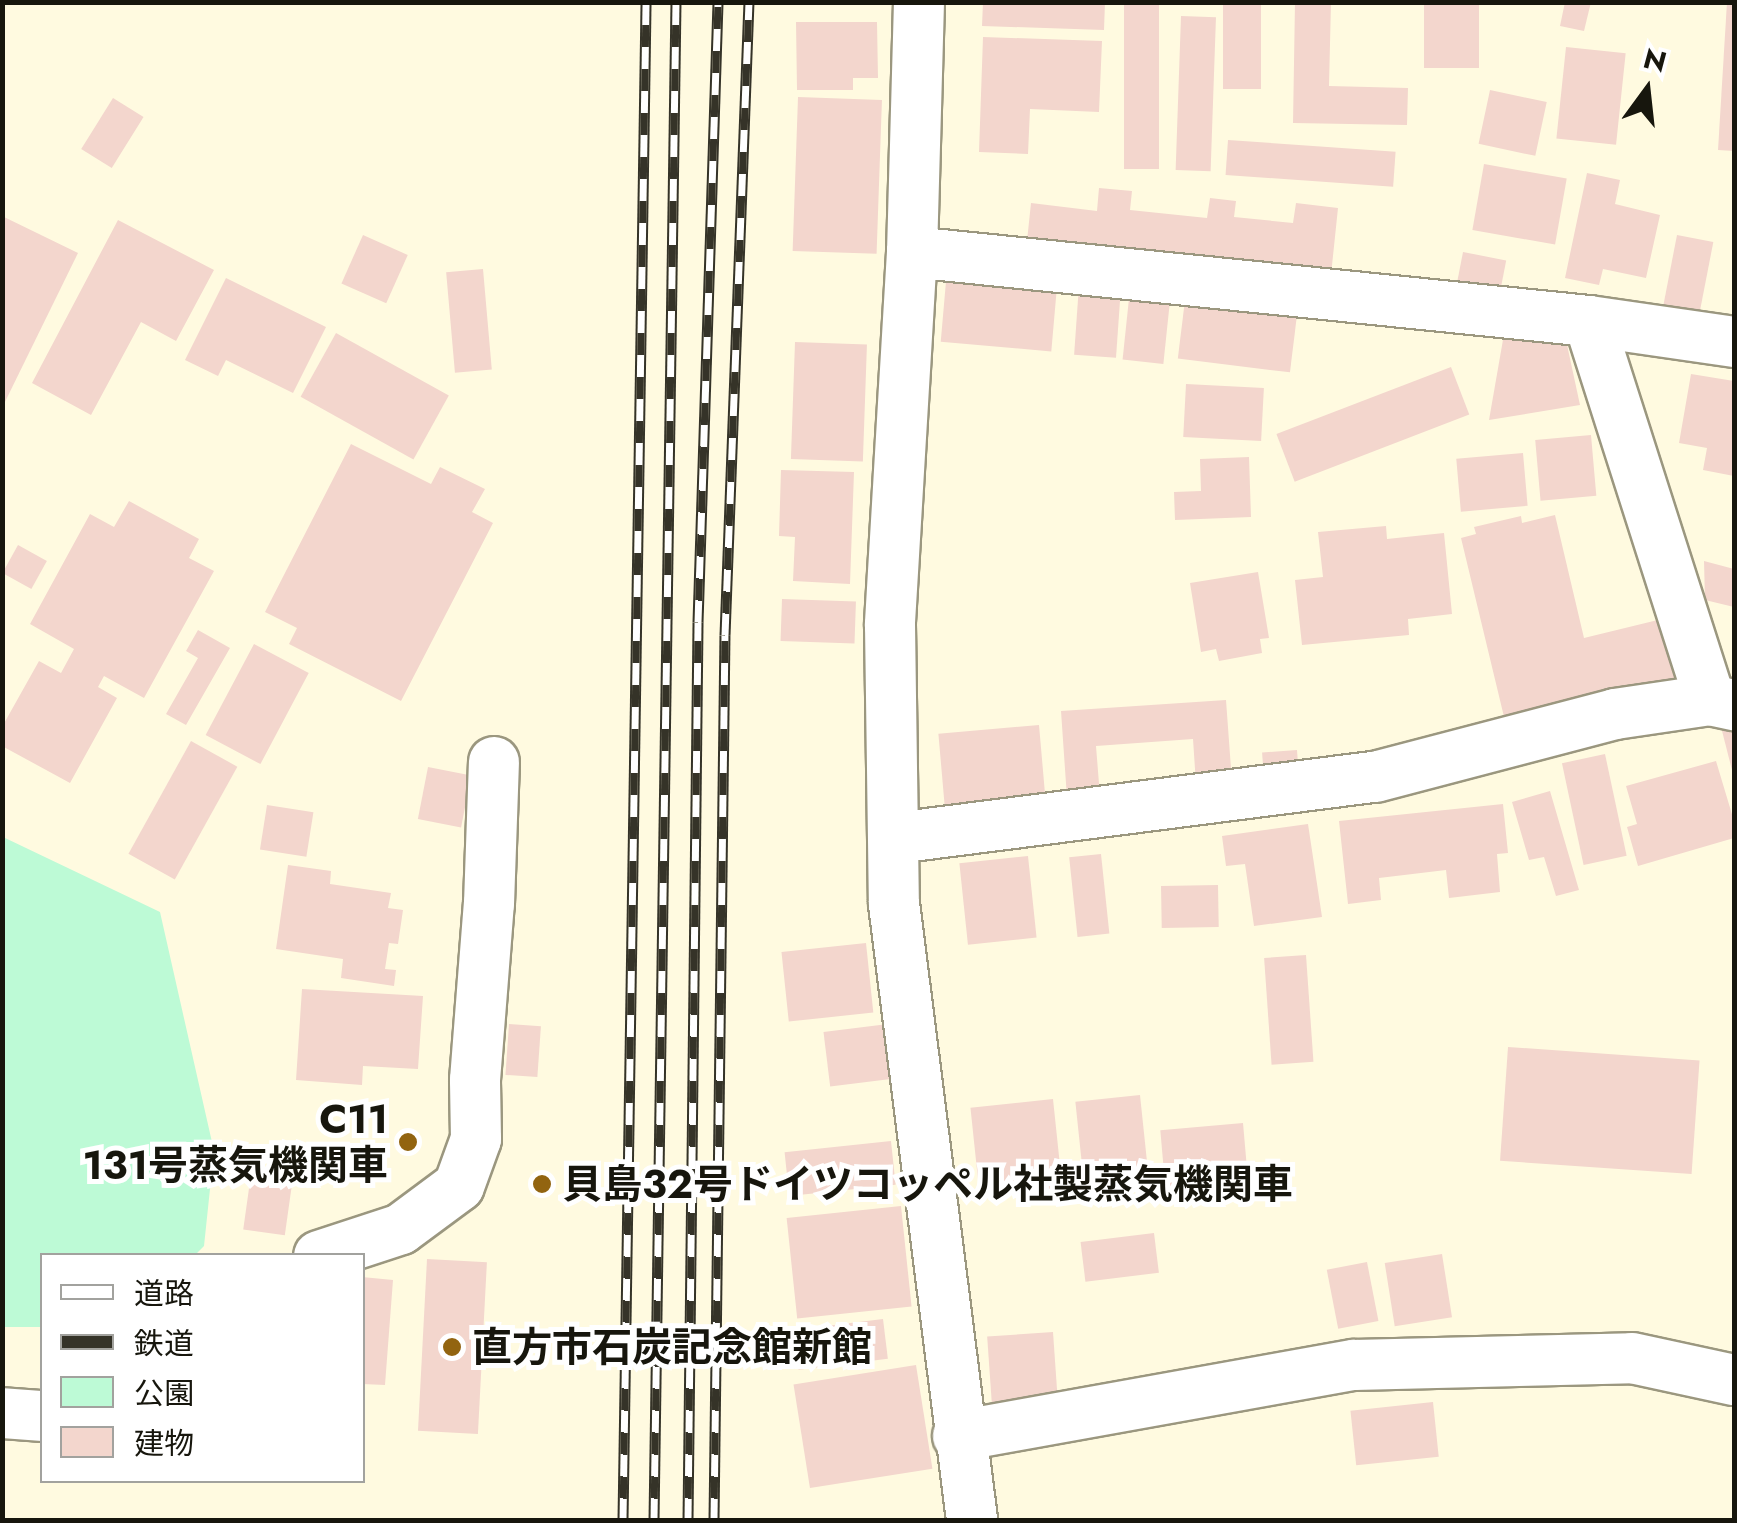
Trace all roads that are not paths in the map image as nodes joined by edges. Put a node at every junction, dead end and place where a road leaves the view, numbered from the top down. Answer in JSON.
{"nodes":[{"id":1,"x":919,"y":2,"type":"edge"},
{"id":2,"x":912,"y":252,"type":"junction"},
{"id":3,"x":1589,"y":321,"type":"junction"},
{"id":4,"x":1734,"y":342,"type":"edge"},
{"id":5,"x":1722,"y":702,"type":"edge"},
{"id":6,"x":494,"y":762,"type":"dead end"},
{"id":7,"x":896,"y":838,"type":"junction"},
{"id":8,"x":328,"y":1253,"type":"edge"},
{"id":9,"x":1734,"y":1380,"type":"edge"},
{"id":10,"x":2,"y":1413,"type":"edge"},
{"id":11,"x":40,"y":1416,"type":"edge"},
{"id":12,"x":958,"y":1436,"type":"junction"},
{"id":13,"x":972,"y":1520,"type":"edge"}],
"edges":[{"from":1,"to":2,"type":"street"},
{"from":2,"to":3,"type":"street"},
{"from":2,"to":7,"type":"street"},
{"from":3,"to":4,"type":"street"},
{"from":3,"to":5,"type":"street"},
{"from":5,"to":7,"type":"street"},
{"from":6,"to":8,"type":"street"},
{"from":7,"to":12,"type":"street"},
{"from":9,"to":12,"type":"street"},
{"from":10,"to":11,"type":"street"},
{"from":12,"to":13,"type":"street"}]}
